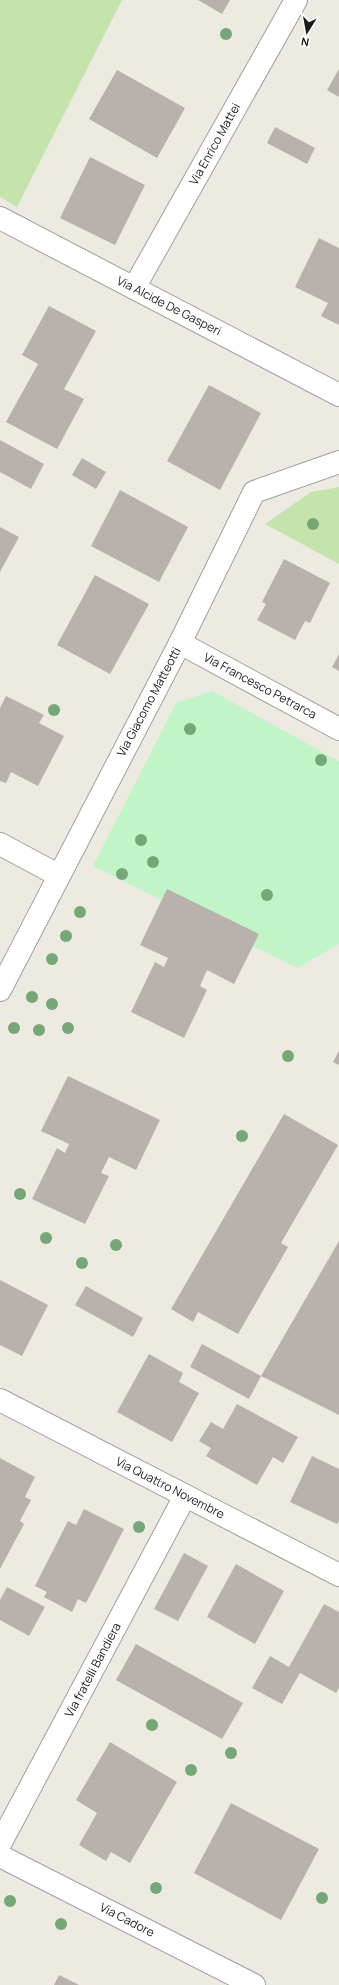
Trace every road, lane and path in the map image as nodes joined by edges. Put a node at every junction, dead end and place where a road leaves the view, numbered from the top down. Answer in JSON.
{"nodes":[{"id":1,"x":296,"y":0,"type":"edge"},
{"id":2,"x":0,"y":218,"type":"edge"},
{"id":3,"x":134,"y":288,"type":"junction"},
{"id":4,"x":339,"y":394,"type":"edge"},
{"id":5,"x":339,"y":462,"type":"edge"},
{"id":6,"x":180,"y":643,"type":"junction"},
{"id":7,"x":339,"y":729,"type":"edge"},
{"id":8,"x":0,"y":844,"type":"edge"},
{"id":9,"x":58,"y":875,"type":"junction"},
{"id":10,"x":0,"y":990,"type":"edge"},
{"id":11,"x":0,"y":1400,"type":"edge"},
{"id":12,"x":185,"y":1496,"type":"junction"},
{"id":13,"x":339,"y":1575,"type":"edge"},
{"id":14,"x":0,"y":1844,"type":"edge"},
{"id":15,"x":0,"y":1856,"type":"edge"},
{"id":16,"x":254,"y":1985,"type":"edge"}],
"edges":[{"from":1,"to":3,"type":"street","name":"Via Enrico Mattei"},
{"from":2,"to":3,"type":"street","name":"Via Alcide De Gasperi"},
{"from":3,"to":4,"type":"street","name":"Via Alcide De Gasperi"},
{"from":5,"to":6,"type":"street","name":"Via Giacomo Matteotti"},
{"from":6,"to":7,"type":"street","name":"Via Francesco Petrarca"},
{"from":6,"to":9,"type":"street","name":"Via Giacomo Matteotti"},
{"from":8,"to":9,"type":"street"},
{"from":9,"to":10,"type":"street","name":"Via Giacomo Matteotti"},
{"from":11,"to":12,"type":"street","name":"Via Quattro Novembre"},
{"from":12,"to":13,"type":"street","name":"Via Quattro Novembre"},
{"from":12,"to":14,"type":"street","name":"Via fratelli Bandiera"},
{"from":15,"to":16,"type":"street","name":"Via Cadore"}]}
